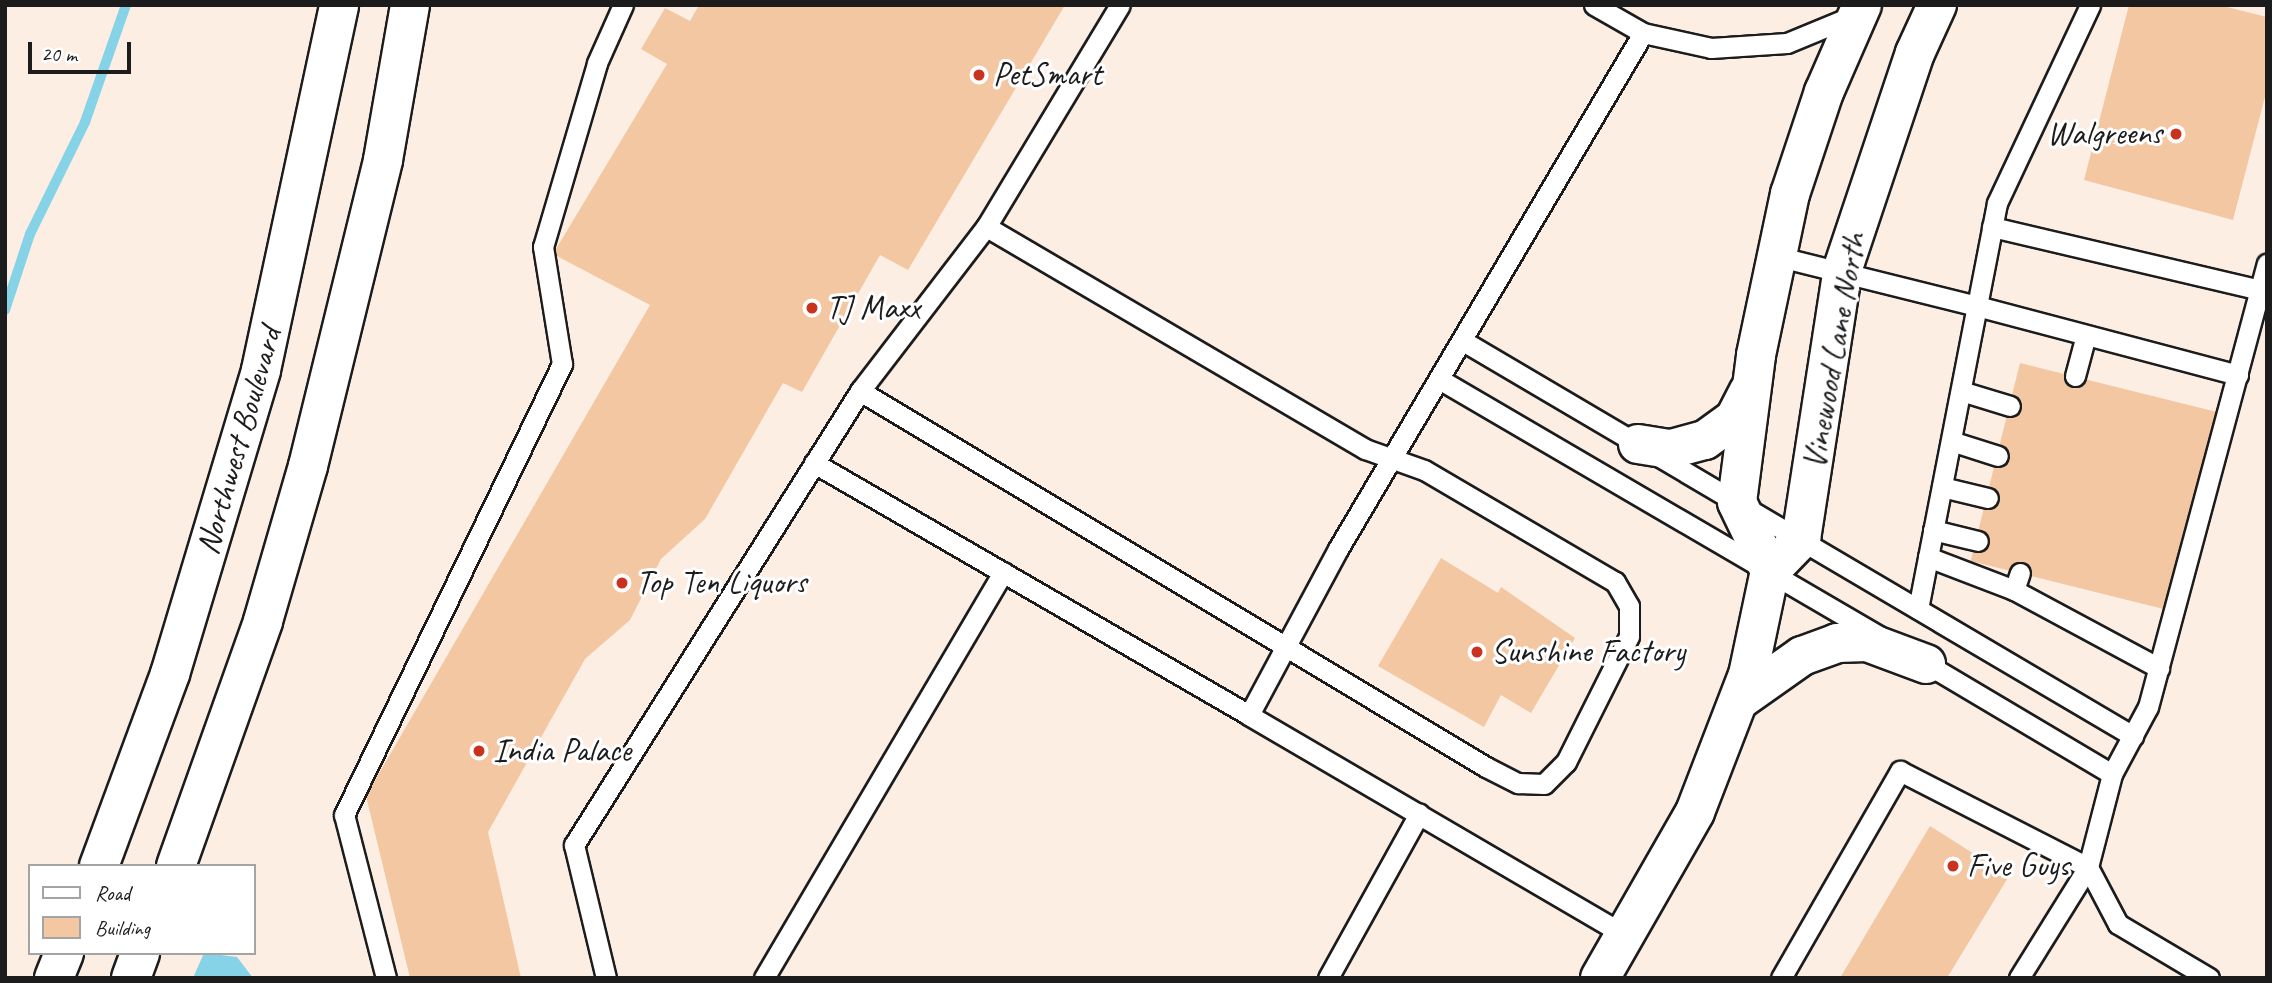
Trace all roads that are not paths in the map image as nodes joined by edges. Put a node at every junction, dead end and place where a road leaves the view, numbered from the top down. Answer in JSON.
{"nodes":[{"id":1,"x":339,"y":5,"type":"edge"},
{"id":2,"x":410,"y":5,"type":"edge"},
{"id":3,"x":623,"y":5,"type":"edge"},
{"id":4,"x":1120,"y":5,"type":"edge"},
{"id":5,"x":1594,"y":5,"type":"edge"},
{"id":6,"x":1937,"y":5,"type":"edge"},
{"id":7,"x":2090,"y":5,"type":"edge"},
{"id":8,"x":1860,"y":9,"type":"edge"},
{"id":9,"x":1643,"y":33,"type":"junction"},
{"id":10,"x":986,"y":227,"type":"junction"},
{"id":11,"x":1992,"y":227,"type":"junction"},
{"id":12,"x":1776,"y":256,"type":"junction"},
{"id":13,"x":2267,"y":264,"type":"edge"},
{"id":14,"x":1843,"y":268,"type":"junction"},
{"id":15,"x":2260,"y":290,"type":"junction"},
{"id":16,"x":1977,"y":306,"type":"junction"},
{"id":17,"x":2086,"y":335,"type":"junction"},
{"id":18,"x":1462,"y":341,"type":"junction"},
{"id":19,"x":2238,"y":375,"type":"junction"},
{"id":20,"x":2075,"y":376,"type":"dead end"},
{"id":21,"x":1439,"y":379,"type":"junction"},
{"id":22,"x":1751,"y":386,"type":"junction"},
{"id":23,"x":860,"y":391,"type":"junction"},
{"id":24,"x":1961,"y":391,"type":"junction"},
{"id":25,"x":2010,"y":406,"type":"dead end"},
{"id":26,"x":1951,"y":441,"type":"junction"},
{"id":27,"x":1638,"y":444,"type":"junction"},
{"id":28,"x":1998,"y":456,"type":"dead end"},
{"id":29,"x":1392,"y":458,"type":"junction"},
{"id":30,"x":814,"y":463,"type":"junction"},
{"id":31,"x":1942,"y":487,"type":"junction"},
{"id":32,"x":1988,"y":498,"type":"dead end"},
{"id":33,"x":1737,"y":502,"type":"junction"},
{"id":34,"x":1933,"y":530,"type":"junction"},
{"id":35,"x":1801,"y":539,"type":"junction"},
{"id":36,"x":1978,"y":541,"type":"dead end"},
{"id":37,"x":1928,"y":557,"type":"junction"},
{"id":38,"x":1770,"y":571,"type":"junction"},
{"id":39,"x":1003,"y":572,"type":"junction"},
{"id":40,"x":1918,"y":609,"type":"junction"},
{"id":41,"x":1285,"y":645,"type":"junction"},
{"id":42,"x":1926,"y":664,"type":"junction"},
{"id":43,"x":2159,"y":668,"type":"junction"},
{"id":44,"x":1741,"y":699,"type":"junction"},
{"id":45,"x":1249,"y":715,"type":"junction"},
{"id":46,"x":2133,"y":736,"type":"junction"},
{"id":47,"x":2112,"y":774,"type":"junction"},
{"id":48,"x":1419,"y":814,"type":"junction"},
{"id":49,"x":101,"y":864,"type":"edge"},
{"id":50,"x":177,"y":864,"type":"edge"},
{"id":51,"x":2088,"y":867,"type":"junction"},
{"id":52,"x":1625,"y":935,"type":"junction"},
{"id":53,"x":63,"y":955,"type":"edge"},
{"id":54,"x":140,"y":955,"type":"edge"},
{"id":55,"x":54,"y":978,"type":"edge"},
{"id":56,"x":131,"y":978,"type":"edge"},
{"id":57,"x":386,"y":978,"type":"edge"},
{"id":58,"x":606,"y":978,"type":"edge"},
{"id":59,"x":764,"y":978,"type":"edge"},
{"id":60,"x":1328,"y":978,"type":"edge"},
{"id":61,"x":1600,"y":978,"type":"edge"},
{"id":62,"x":1781,"y":978,"type":"edge"},
{"id":63,"x":2019,"y":978,"type":"edge"},
{"id":64,"x":2208,"y":978,"type":"edge"}],
"edges":[{"from":1,"to":49,"type":"street","name":"Northwest Boulevard"},
{"from":2,"to":50,"type":"street"},
{"from":3,"to":57,"type":"lane"},
{"from":4,"to":10,"type":"lane"},
{"from":5,"to":9,"type":"lane"},
{"from":6,"to":14,"type":"street","name":"Vinewood Lane North"},
{"from":7,"to":11,"type":"lane"},
{"from":8,"to":9,"type":"lane"},
{"from":8,"to":12,"type":"street"},
{"from":9,"to":18,"type":"lane"},
{"from":10,"to":23,"type":"lane"},
{"from":10,"to":29,"type":"lane"},
{"from":11,"to":15,"type":"lane"},
{"from":11,"to":16,"type":"lane"},
{"from":12,"to":14,"type":"lane"},
{"from":12,"to":22,"type":"street"},
{"from":13,"to":15,"type":"lane"},
{"from":14,"to":16,"type":"lane"},
{"from":14,"to":35,"type":"street","name":"Vinewood Lane North"},
{"from":15,"to":19,"type":"lane"},
{"from":16,"to":17,"type":"lane"},
{"from":16,"to":24,"type":"lane"},
{"from":17,"to":19,"type":"lane"},
{"from":17,"to":20,"type":"lane"},
{"from":18,"to":21,"type":"lane"},
{"from":18,"to":27,"type":"lane"},
{"from":19,"to":43,"type":"lane"},
{"from":21,"to":29,"type":"lane"},
{"from":21,"to":38,"type":"lane"},
{"from":22,"to":27,"type":"street"},
{"from":22,"to":33,"type":"street"},
{"from":23,"to":30,"type":"lane"},
{"from":23,"to":41,"type":"lane"},
{"from":24,"to":25,"type":"lane"},
{"from":24,"to":26,"type":"lane"},
{"from":26,"to":28,"type":"lane"},
{"from":26,"to":31,"type":"lane"},
{"from":27,"to":33,"type":"lane"},
{"from":29,"to":41,"type":"lane"},
{"from":29,"to":41,"type":"lane"},
{"from":30,"to":39,"type":"lane"},
{"from":30,"to":58,"type":"lane"},
{"from":31,"to":32,"type":"lane"},
{"from":31,"to":34,"type":"lane"},
{"from":33,"to":35,"type":"lane"},
{"from":33,"to":38,"type":"street"},
{"from":34,"to":36,"type":"lane"},
{"from":34,"to":37,"type":"lane"},
{"from":35,"to":38,"type":"street"},
{"from":35,"to":40,"type":"lane"},
{"from":37,"to":40,"type":"lane"},
{"from":37,"to":43,"type":"lane"},
{"from":38,"to":42,"type":"lane"},
{"from":38,"to":44,"type":"street"},
{"from":39,"to":45,"type":"lane"},
{"from":39,"to":59,"type":"lane"},
{"from":40,"to":46,"type":"lane"},
{"from":41,"to":45,"type":"lane"},
{"from":42,"to":44,"type":"street"},
{"from":42,"to":47,"type":"lane"},
{"from":43,"to":46,"type":"lane"},
{"from":44,"to":52,"type":"street"},
{"from":45,"to":48,"type":"lane"},
{"from":46,"to":47,"type":"lane"},
{"from":47,"to":51,"type":"lane"},
{"from":48,"to":52,"type":"lane"},
{"from":48,"to":60,"type":"lane"},
{"from":51,"to":62,"type":"lane"},
{"from":51,"to":63,"type":"lane"},
{"from":51,"to":64,"type":"lane"},
{"from":52,"to":61,"type":"street"},
{"from":53,"to":55,"type":"street"},
{"from":54,"to":56,"type":"street"}]}
